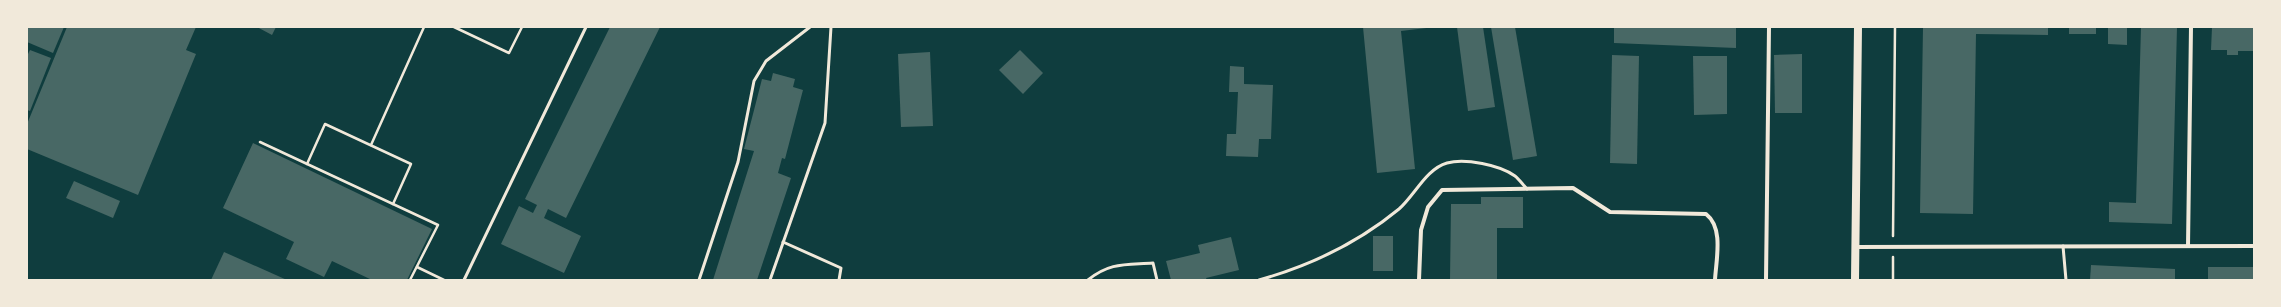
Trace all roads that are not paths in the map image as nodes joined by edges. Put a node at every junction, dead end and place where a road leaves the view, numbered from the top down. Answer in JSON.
{"nodes":[{"id":1,"x":586,"y":27,"type":"edge"},
{"id":2,"x":810,"y":27,"type":"edge"},
{"id":3,"x":830,"y":27,"type":"edge"},
{"id":4,"x":1769,"y":27,"type":"edge"},
{"id":5,"x":1858,"y":27,"type":"edge"},
{"id":6,"x":2191,"y":27,"type":"edge"},
{"id":7,"x":1527,"y":189,"type":"junction"},
{"id":8,"x":783,"y":242,"type":"junction"},
{"id":9,"x":2062,"y":246,"type":"junction"},
{"id":10,"x":2188,"y":246,"type":"junction"},
{"id":11,"x":2254,"y":246,"type":"edge"},
{"id":12,"x":1855,"y":247,"type":"junction"},
{"id":13,"x":464,"y":280,"type":"edge"},
{"id":14,"x":699,"y":280,"type":"edge"},
{"id":15,"x":770,"y":280,"type":"edge"},
{"id":16,"x":839,"y":280,"type":"edge"},
{"id":17,"x":1088,"y":280,"type":"edge"},
{"id":18,"x":1157,"y":280,"type":"edge"},
{"id":19,"x":1259,"y":280,"type":"edge"},
{"id":20,"x":1419,"y":280,"type":"edge"},
{"id":21,"x":1715,"y":280,"type":"edge"},
{"id":22,"x":1766,"y":280,"type":"edge"},
{"id":23,"x":1855,"y":280,"type":"edge"},
{"id":24,"x":2066,"y":280,"type":"edge"}],
"edges":[{"from":1,"to":13,"type":"lane"},
{"from":2,"to":14,"type":"lane"},
{"from":3,"to":8,"type":"lane"},
{"from":4,"to":22,"type":"street"},
{"from":5,"to":12,"type":"main road"},
{"from":6,"to":10,"type":"street"},
{"from":7,"to":19,"type":"lane"},
{"from":7,"to":20,"type":"street"},
{"from":7,"to":21,"type":"street"},
{"from":8,"to":15,"type":"lane"},
{"from":8,"to":16,"type":"lane"},
{"from":9,"to":10,"type":"street"},
{"from":9,"to":12,"type":"street"},
{"from":9,"to":24,"type":"lane"},
{"from":10,"to":11,"type":"street"},
{"from":12,"to":23,"type":"main road"},
{"from":17,"to":18,"type":"lane"}]}
